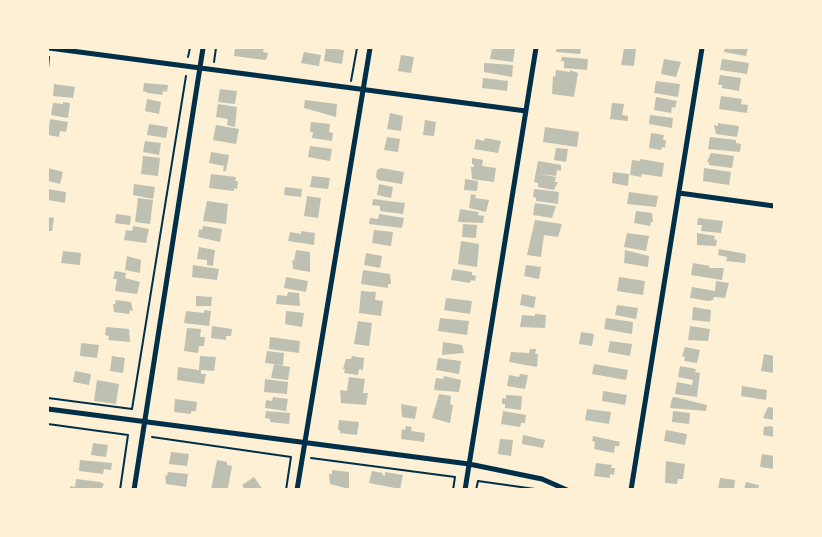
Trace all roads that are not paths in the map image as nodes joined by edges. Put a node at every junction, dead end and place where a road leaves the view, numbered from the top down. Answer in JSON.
{"nodes":[{"id":1,"x":49,"y":48,"type":"edge"},
{"id":2,"x":203,"y":48,"type":"edge"},
{"id":3,"x":370,"y":48,"type":"edge"},
{"id":4,"x":536,"y":48,"type":"edge"},
{"id":5,"x":702,"y":48,"type":"edge"},
{"id":6,"x":199,"y":68,"type":"junction"},
{"id":7,"x":364,"y":88,"type":"junction"},
{"id":8,"x":526,"y":111,"type":"junction"},
{"id":9,"x":679,"y":193,"type":"junction"},
{"id":10,"x":774,"y":206,"type":"edge"},
{"id":11,"x":48,"y":408,"type":"edge"},
{"id":12,"x":144,"y":421,"type":"junction"},
{"id":13,"x":304,"y":442,"type":"junction"},
{"id":14,"x":469,"y":464,"type":"junction"},
{"id":15,"x":134,"y":490,"type":"edge"},
{"id":16,"x":297,"y":490,"type":"edge"},
{"id":17,"x":465,"y":490,"type":"edge"},
{"id":18,"x":568,"y":490,"type":"edge"},
{"id":19,"x":631,"y":490,"type":"edge"}],
"edges":[{"from":1,"to":6,"type":"street"},
{"from":2,"to":6,"type":"street"},
{"from":3,"to":7,"type":"street"},
{"from":4,"to":8,"type":"street"},
{"from":5,"to":9,"type":"street"},
{"from":6,"to":7,"type":"street"},
{"from":6,"to":12,"type":"street"},
{"from":7,"to":8,"type":"street"},
{"from":7,"to":13,"type":"street"},
{"from":8,"to":14,"type":"street"},
{"from":9,"to":10,"type":"street"},
{"from":9,"to":19,"type":"street"},
{"from":11,"to":12,"type":"street"},
{"from":12,"to":13,"type":"street"},
{"from":12,"to":15,"type":"street"},
{"from":13,"to":14,"type":"street"},
{"from":13,"to":16,"type":"street"},
{"from":14,"to":17,"type":"street"},
{"from":14,"to":18,"type":"street"}]}
